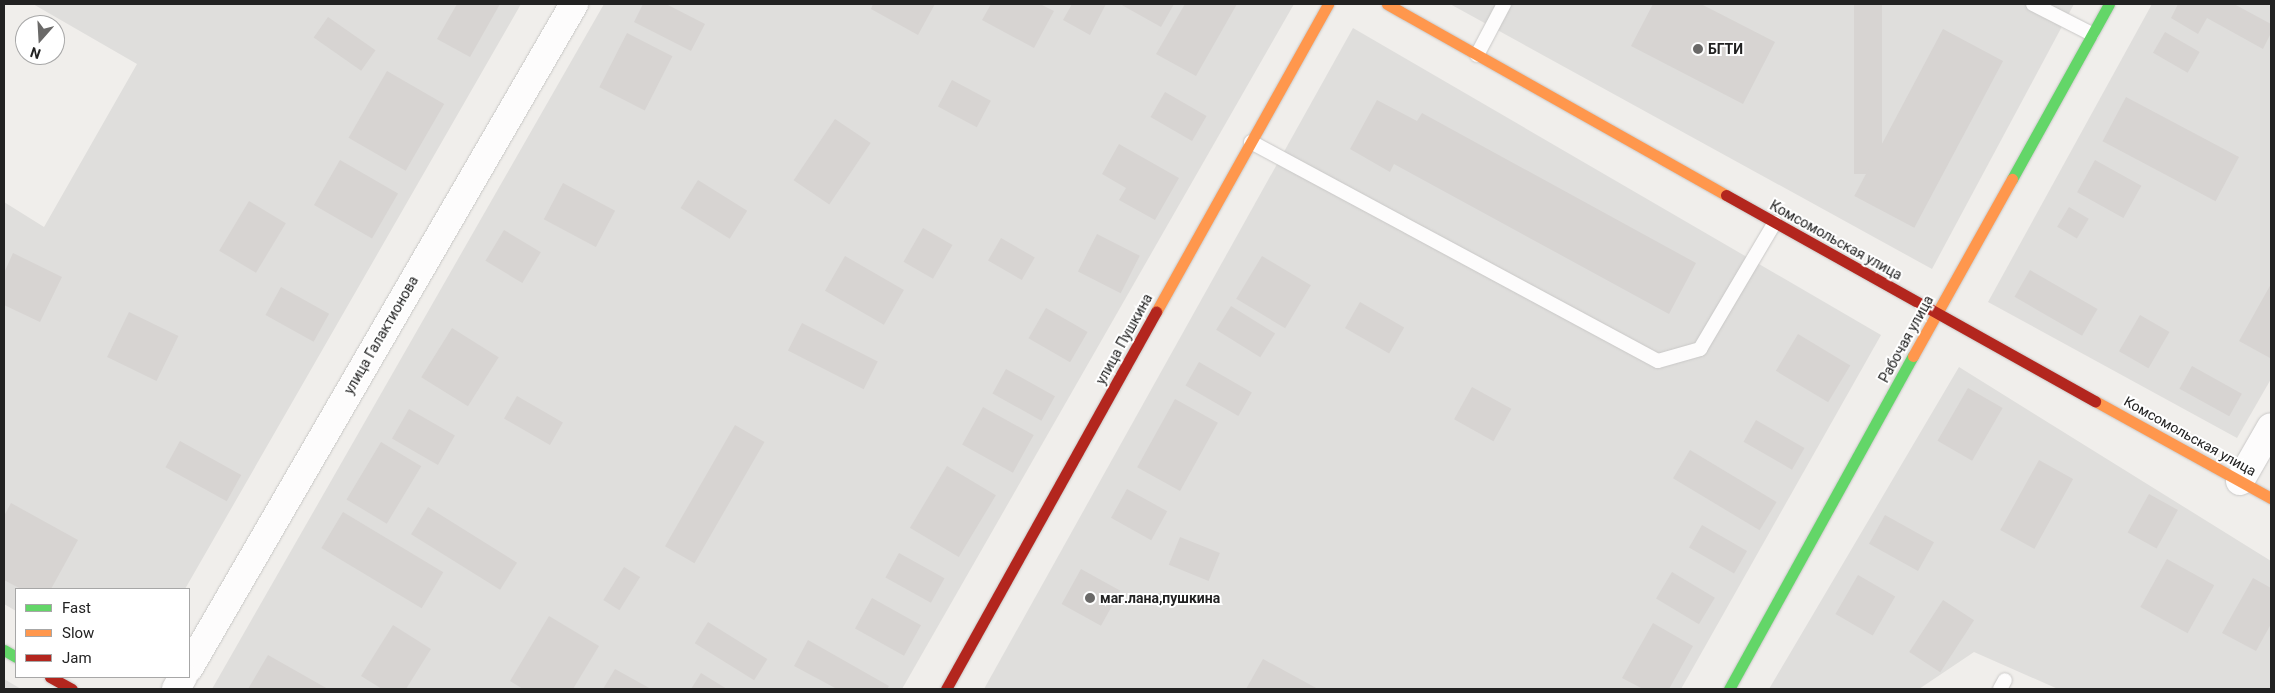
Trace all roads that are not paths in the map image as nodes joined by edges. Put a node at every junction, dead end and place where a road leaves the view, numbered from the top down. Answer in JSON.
{"nodes":[{"id":1,"x":574,"y":4,"type":"edge"},
{"id":2,"x":1328,"y":4,"type":"edge"},
{"id":3,"x":1387,"y":4,"type":"edge"},
{"id":4,"x":1504,"y":4,"type":"edge"},
{"id":5,"x":2033,"y":4,"type":"edge"},
{"id":6,"x":2108,"y":4,"type":"edge"},
{"id":7,"x":2092,"y":34,"type":"junction"},
{"id":8,"x":1477,"y":55,"type":"junction"},
{"id":9,"x":1251,"y":142,"type":"junction"},
{"id":10,"x":1775,"y":222,"type":"junction"},
{"id":11,"x":1937,"y":314,"type":"junction"},
{"id":12,"x":2271,"y":427,"type":"edge"},
{"id":13,"x":2240,"y":481,"type":"junction"},
{"id":14,"x":2271,"y":498,"type":"edge"},
{"id":15,"x":4,"y":650,"type":"edge"},
{"id":16,"x":15,"y":656,"type":"edge"},
{"id":17,"x":190,"y":666,"type":"edge"},
{"id":18,"x":52,"y":678,"type":"edge"},
{"id":19,"x":183,"y":678,"type":"edge"},
{"id":20,"x":72,"y":689,"type":"edge"},
{"id":21,"x":176,"y":689,"type":"edge"},
{"id":22,"x":946,"y":689,"type":"edge"},
{"id":23,"x":1729,"y":689,"type":"edge"}],
"edges":[{"from":1,"to":17,"type":"street","name":"улица Галактионова"},
{"from":2,"to":9,"type":"street","name":"улица Пушкина"},
{"from":3,"to":8,"type":"street","name":"Комсомольская улица"},
{"from":4,"to":8,"type":"lane"},
{"from":5,"to":7,"type":"lane"},
{"from":6,"to":7,"type":"street","name":"Рабочая улица"},
{"from":7,"to":11,"type":"street","name":"Рабочая улица"},
{"from":8,"to":10,"type":"street","name":"Комсомольская улица"},
{"from":9,"to":10,"type":"lane"},
{"from":9,"to":22,"type":"street","name":"улица Пушкина"},
{"from":10,"to":11,"type":"street","name":"Комсомольская улица"},
{"from":11,"to":13,"type":"street","name":"Комсомольская улица"},
{"from":11,"to":23,"type":"street","name":"Рабочая улица"},
{"from":12,"to":13,"type":"street"},
{"from":13,"to":14,"type":"street","name":"Комсомольская улица"},
{"from":15,"to":16,"type":"street"},
{"from":18,"to":20,"type":"street"},
{"from":19,"to":21,"type":"street"}]}
